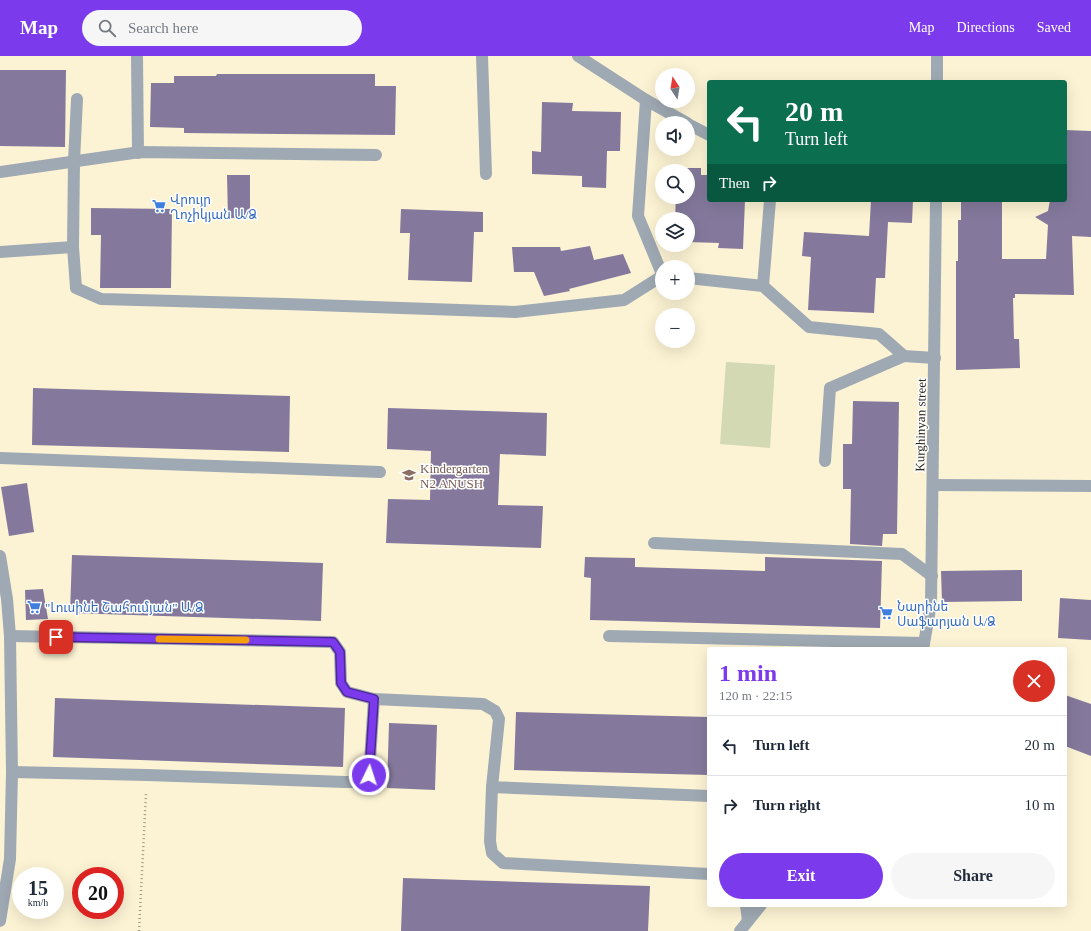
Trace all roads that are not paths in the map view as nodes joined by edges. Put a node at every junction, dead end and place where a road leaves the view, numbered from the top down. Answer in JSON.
{"nodes":[{"id":1,"x":136,"y":56,"type":"edge"},
{"id":2,"x":482,"y":56,"type":"edge"},
{"id":3,"x":578,"y":56,"type":"edge"},
{"id":4,"x":937,"y":56,"type":"edge"},
{"id":5,"x":937,"y":80,"type":"edge"},
{"id":6,"x":77,"y":99,"type":"dead end"},
{"id":7,"x":646,"y":100,"type":"junction"},
{"id":8,"x":675,"y":116,"type":"edge"},
{"id":9,"x":695,"y":127,"type":"edge"},
{"id":10,"x":707,"y":135,"type":"edge"},
{"id":11,"x":138,"y":153,"type":"junction"},
{"id":12,"x":376,"y":155,"type":"dead end"},
{"id":13,"x":74,"y":161,"type":"junction"},
{"id":14,"x":0,"y":172,"type":"edge"},
{"id":15,"x":486,"y":174,"type":"dead end"},
{"id":16,"x":770,"y":202,"type":"edge"},
{"id":17,"x":936,"y":202,"type":"edge"},
{"id":18,"x":73,"y":247,"type":"junction"},
{"id":19,"x":0,"y":252,"type":"edge"},
{"id":20,"x":656,"y":260,"type":"edge"},
{"id":21,"x":695,"y":279,"type":"edge"},
{"id":22,"x":655,"y":280,"type":"edge"},
{"id":23,"x":763,"y":286,"type":"junction"},
{"id":24,"x":904,"y":356,"type":"junction"},
{"id":25,"x":935,"y":358,"type":"junction"},
{"id":26,"x":0,"y":458,"type":"edge"},
{"id":27,"x":825,"y":461,"type":"dead end"},
{"id":28,"x":380,"y":472,"type":"dead end"},
{"id":29,"x":933,"y":485,"type":"junction"},
{"id":30,"x":1091,"y":486,"type":"edge"},
{"id":31,"x":654,"y":543,"type":"dead end"},
{"id":32,"x":0,"y":556,"type":"edge"},
{"id":33,"x":932,"y":576,"type":"junction"},
{"id":34,"x":10,"y":636,"type":"junction"},
{"id":35,"x":609,"y":636,"type":"dead end"},
{"id":36,"x":924,"y":646,"type":"edge"},
{"id":37,"x":374,"y":699,"type":"junction"},
{"id":38,"x":12,"y":772,"type":"junction"},
{"id":39,"x":492,"y":787,"type":"junction"},
{"id":40,"x":707,"y":796,"type":"edge"},
{"id":41,"x":707,"y":874,"type":"edge"},
{"id":42,"x":746,"y":907,"type":"edge"},
{"id":43,"x":759,"y":907,"type":"edge"},
{"id":44,"x":0,"y":921,"type":"edge"},
{"id":45,"x":748,"y":921,"type":"junction"},
{"id":46,"x":740,"y":931,"type":"edge"}],
"edges":[{"from":1,"to":11,"type":"street"},
{"from":2,"to":15,"type":"street"},
{"from":3,"to":7,"type":"street"},
{"from":4,"to":5,"type":"street"},
{"from":6,"to":13,"type":"street"},
{"from":7,"to":8,"type":"street"},
{"from":7,"to":20,"type":"street"},
{"from":9,"to":10,"type":"street"},
{"from":11,"to":12,"type":"street"},
{"from":11,"to":13,"type":"street"},
{"from":13,"to":14,"type":"street"},
{"from":13,"to":18,"type":"street"},
{"from":16,"to":23,"type":"street"},
{"from":17,"to":25,"type":"street","name":"Kurghinyan street"},
{"from":18,"to":19,"type":"street"},
{"from":18,"to":22,"type":"street"},
{"from":21,"to":23,"type":"street"},
{"from":23,"to":24,"type":"street"},
{"from":24,"to":25,"type":"street"},
{"from":24,"to":27,"type":"street"},
{"from":25,"to":29,"type":"street","name":"Kurghinyan street"},
{"from":26,"to":28,"type":"street"},
{"from":29,"to":30,"type":"street"},
{"from":29,"to":33,"type":"street","name":"Kurghinyan street"},
{"from":31,"to":33,"type":"street"},
{"from":32,"to":34,"type":"street"},
{"from":33,"to":36,"type":"street","name":"Kurghinyan street"},
{"from":34,"to":37,"type":"street"},
{"from":34,"to":38,"type":"street"},
{"from":35,"to":36,"type":"street"},
{"from":37,"to":38,"type":"street"},
{"from":37,"to":39,"type":"street"},
{"from":38,"to":44,"type":"street"},
{"from":39,"to":40,"type":"street"},
{"from":39,"to":41,"type":"street"},
{"from":42,"to":45,"type":"street"},
{"from":43,"to":45,"type":"street"},
{"from":45,"to":46,"type":"street"}]}
